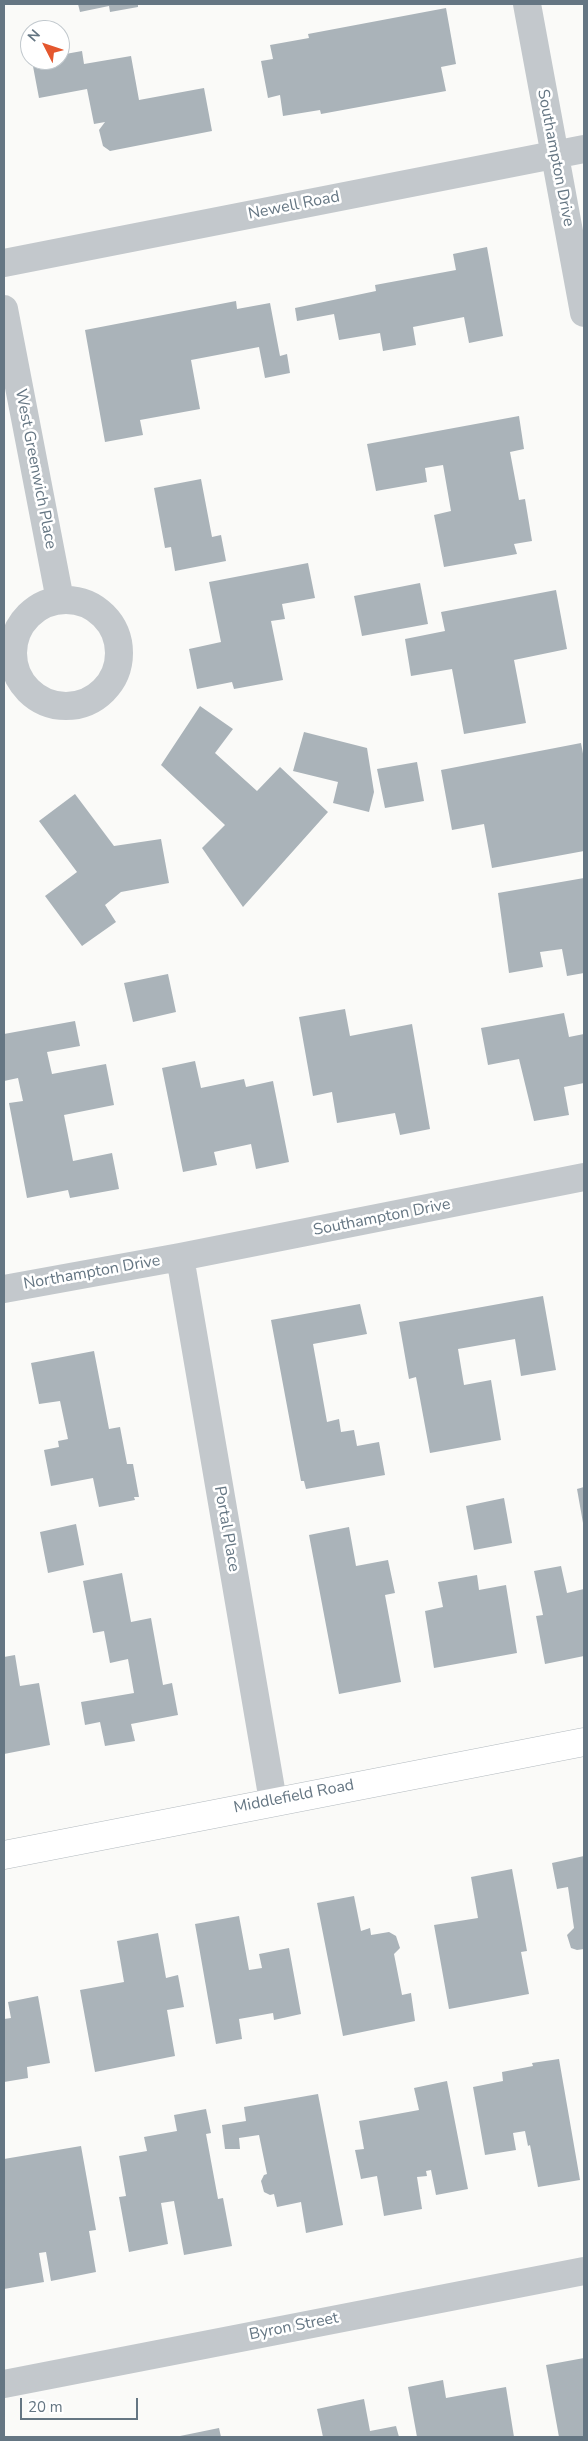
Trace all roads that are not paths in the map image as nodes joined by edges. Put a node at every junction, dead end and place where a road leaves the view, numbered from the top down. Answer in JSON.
{"nodes":[{"id":1,"x":526,"y":4,"type":"edge"},
{"id":2,"x":584,"y":149,"type":"edge"},
{"id":3,"x":555,"y":155,"type":"junction"},
{"id":4,"x":4,"y":263,"type":"edge"},
{"id":5,"x":4,"y":310,"type":"edge"},
{"id":6,"x":584,"y":313,"type":"edge"},
{"id":7,"x":60,"y":600,"type":"dead end"},
{"id":8,"x":584,"y":1177,"type":"edge"},
{"id":9,"x":180,"y":1257,"type":"junction"},
{"id":10,"x":4,"y":1288,"type":"edge"},
{"id":11,"x":584,"y":1742,"type":"edge"},
{"id":12,"x":273,"y":1801,"type":"junction"},
{"id":13,"x":4,"y":1855,"type":"edge"},
{"id":14,"x":584,"y":2271,"type":"edge"},
{"id":15,"x":4,"y":2384,"type":"edge"}],
"edges":[{"from":1,"to":3,"type":"street","name":"Southampton Drive"},
{"from":2,"to":3,"type":"street","name":"Newell Road"},
{"from":3,"to":4,"type":"street","name":"Newell Road"},
{"from":3,"to":6,"type":"street","name":"Southampton Drive"},
{"from":5,"to":7,"type":"street","name":"West Greenwich Place"},
{"from":8,"to":9,"type":"street","name":"Southampton Drive"},
{"from":9,"to":10,"type":"street","name":"Northampton Drive"},
{"from":9,"to":12,"type":"street","name":"Portal Place"},
{"from":11,"to":12,"type":"main road","name":"Middlefield Road"},
{"from":12,"to":13,"type":"main road","name":"Middlefield Road"},
{"from":14,"to":15,"type":"street","name":"Byron Street"}]}
